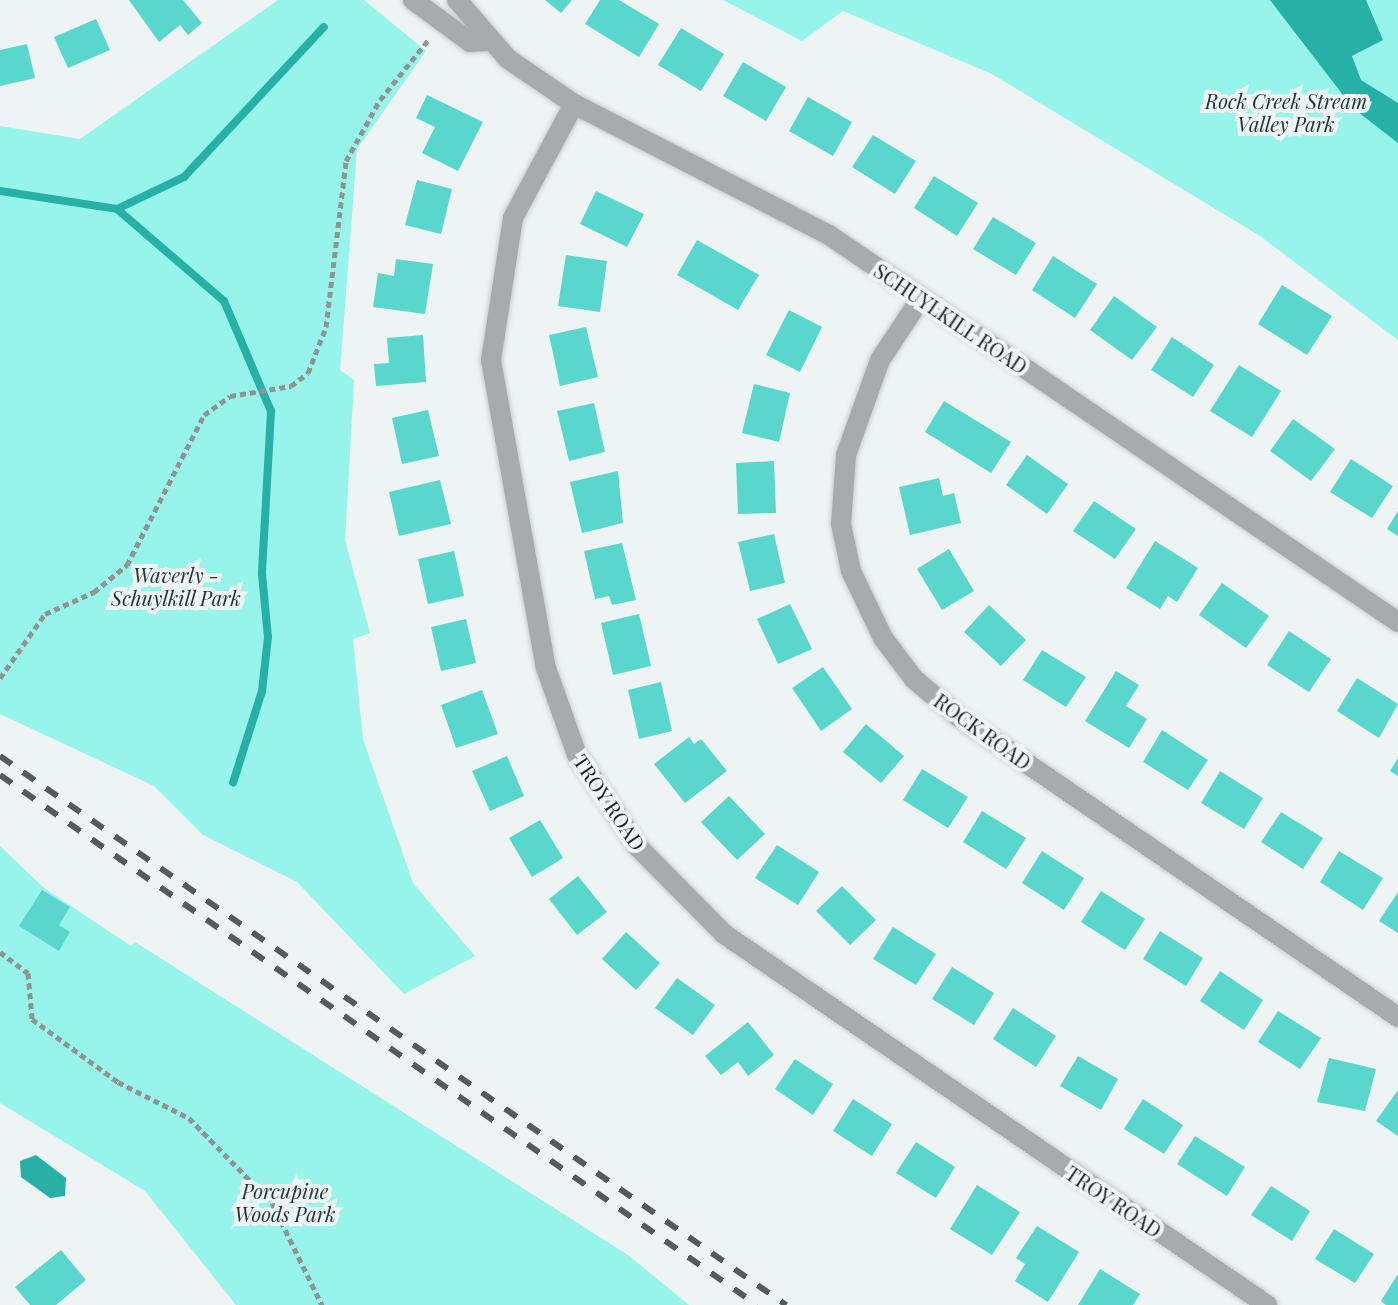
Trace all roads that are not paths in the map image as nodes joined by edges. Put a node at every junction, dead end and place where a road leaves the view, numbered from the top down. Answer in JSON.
{"nodes":[{"id":1,"x":413,"y":0,"type":"edge"},
{"id":2,"x":457,"y":0,"type":"edge"},
{"id":3,"x":488,"y":41,"type":"junction"},
{"id":4,"x":574,"y":104,"type":"junction"},
{"id":5,"x":921,"y":298,"type":"junction"},
{"id":6,"x":1398,"y":622,"type":"edge"},
{"id":7,"x":1398,"y":1017,"type":"edge"},
{"id":8,"x":1267,"y":1305,"type":"edge"}],
"edges":[{"from":1,"to":3,"type":"street","name":"SCHUYLKILL ROAD"},
{"from":2,"to":3,"type":"street","name":"SCHUYLKILL ROAD"},
{"from":3,"to":4,"type":"street","name":"SCHUYLKILL ROAD"},
{"from":4,"to":5,"type":"street","name":"SCHUYLKILL ROAD"},
{"from":4,"to":8,"type":"street","name":"TROY ROAD"},
{"from":5,"to":6,"type":"street","name":"SCHUYLKILL ROAD"},
{"from":5,"to":7,"type":"street","name":"ROCK ROAD"}]}
